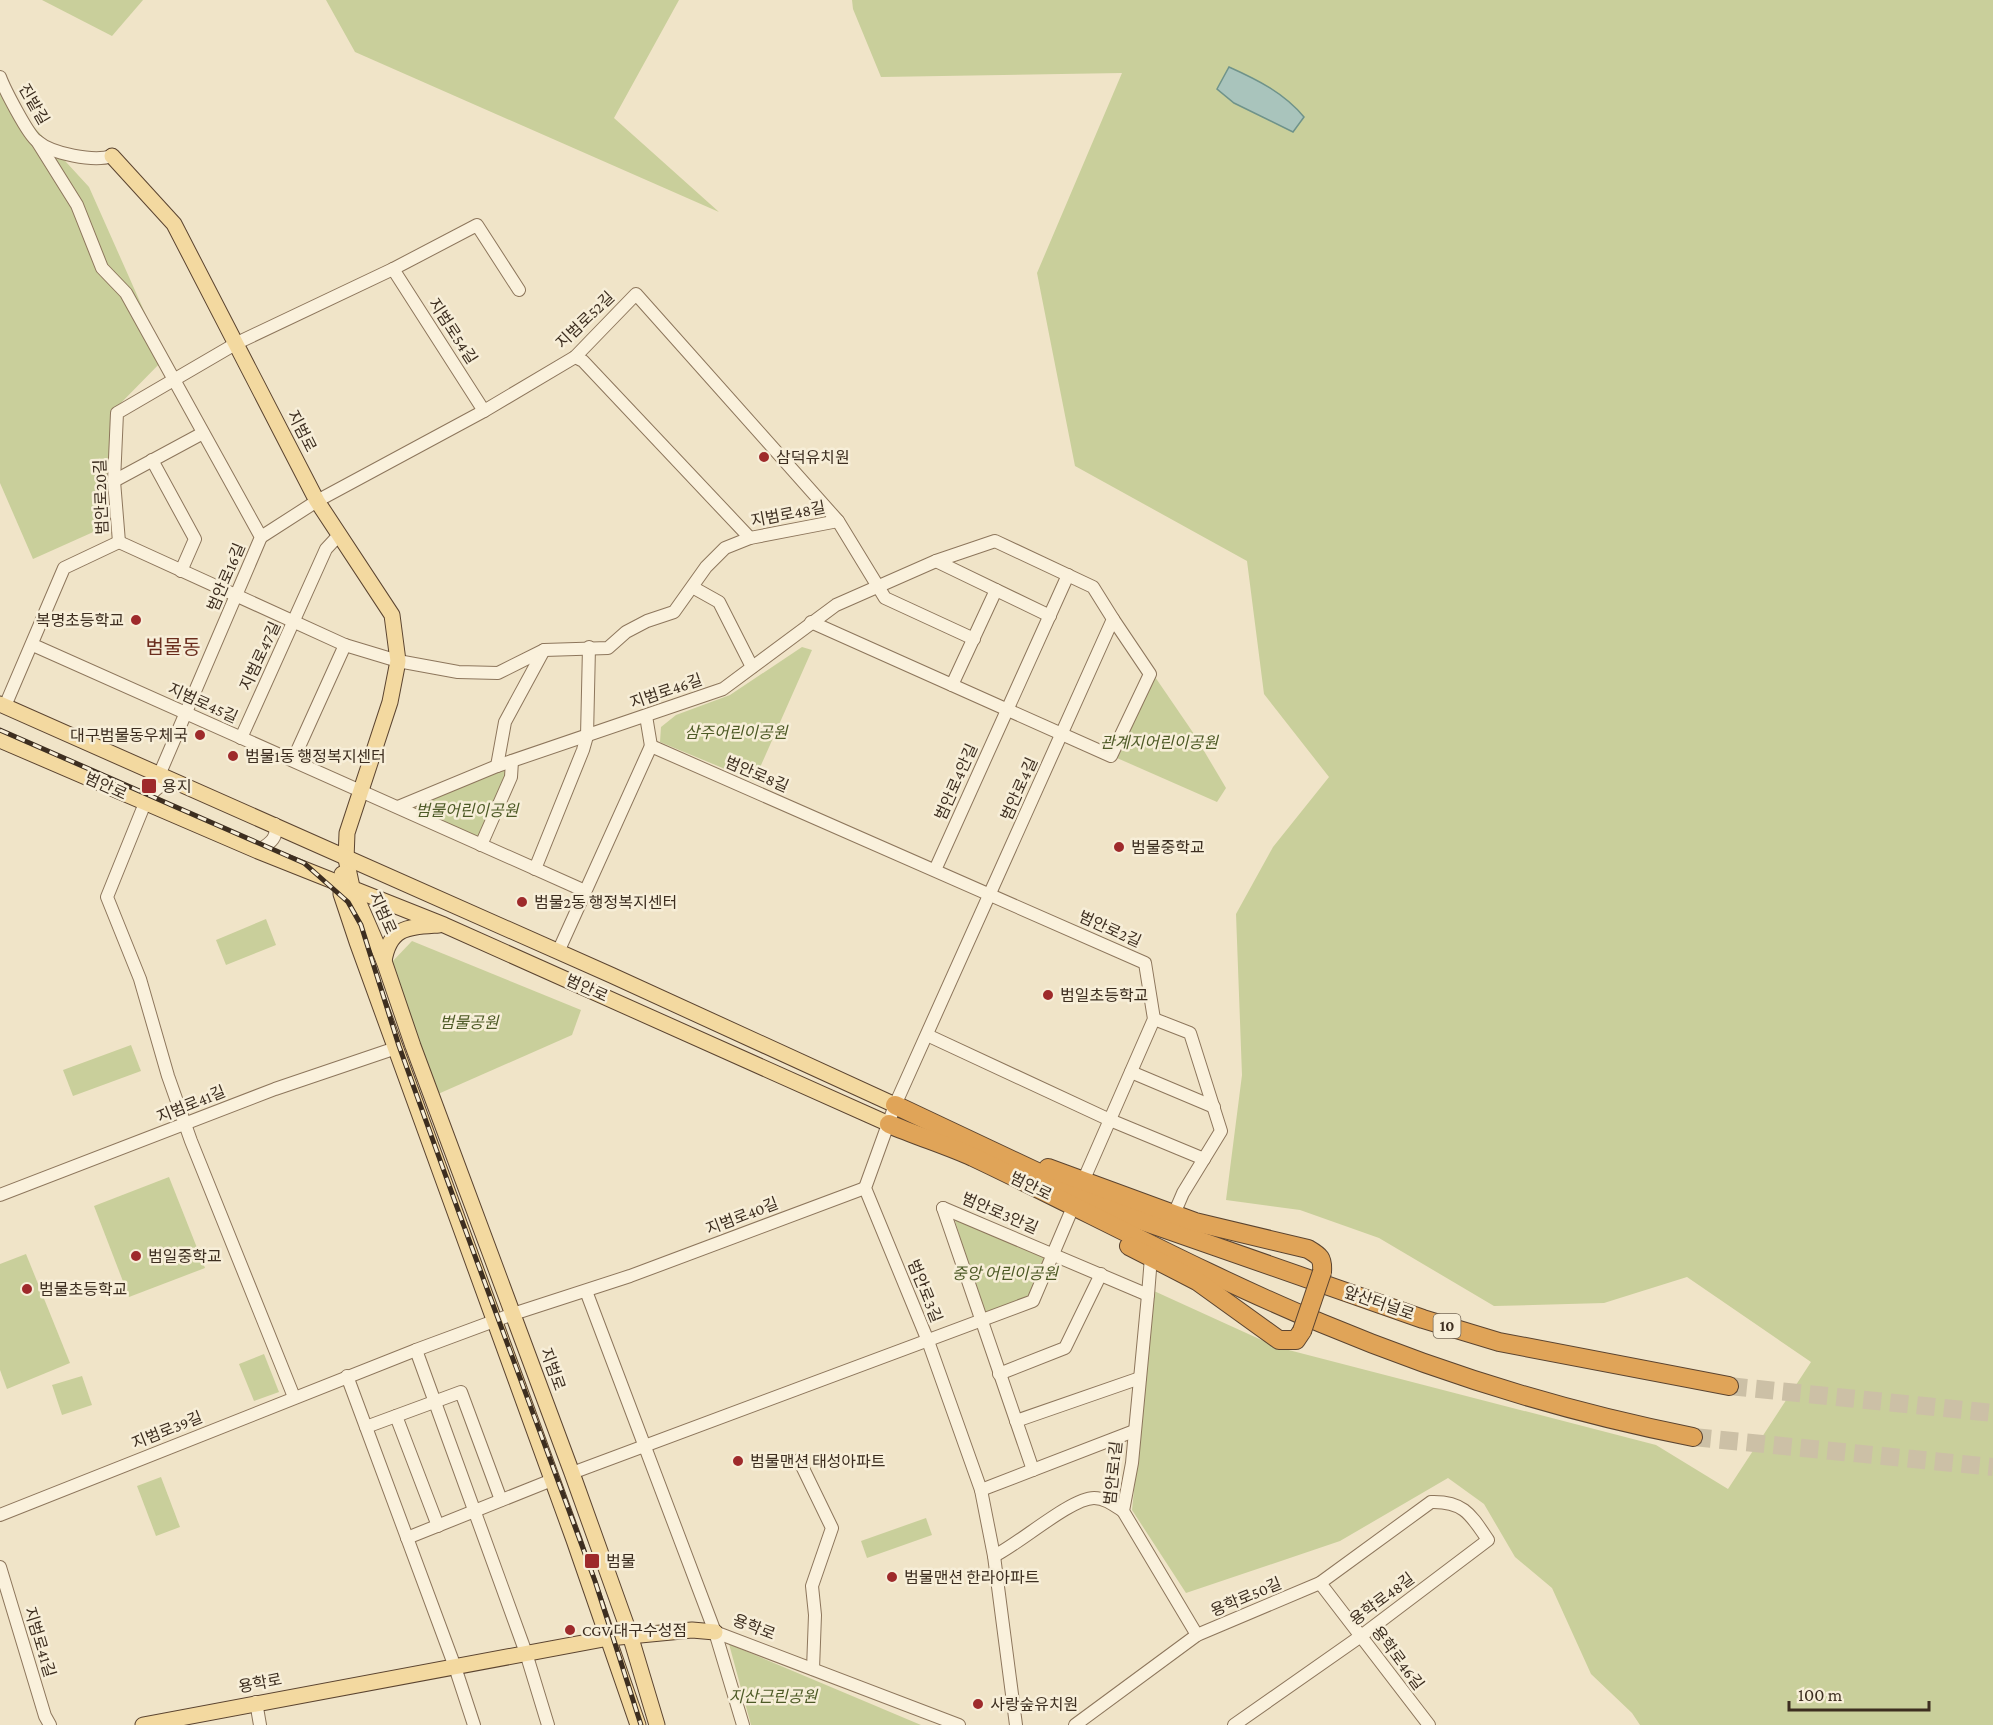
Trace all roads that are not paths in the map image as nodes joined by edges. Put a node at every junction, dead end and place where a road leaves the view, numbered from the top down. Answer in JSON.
{"nodes":[{"id":1,"x":0,"y":77,"type":"edge"},
{"id":2,"x":36,"y":141,"type":"junction"},
{"id":3,"x":112,"y":156,"type":"joint"},
{"id":4,"x":393,"y":269,"type":"junction"},
{"id":5,"x":519,"y":290,"type":"dead end"},
{"id":6,"x":237,"y":343,"type":"junction"},
{"id":7,"x":575,"y":357,"type":"junction"},
{"id":8,"x":174,"y":381,"type":"junction"},
{"id":9,"x":484,"y":411,"type":"junction"},
{"id":10,"x":203,"y":433,"type":"junction"},
{"id":11,"x":152,"y":460,"type":"junction"},
{"id":12,"x":114,"y":481,"type":"junction"},
{"id":13,"x":317,"y":501,"type":"junction"},
{"id":14,"x":838,"y":521,"type":"junction"},
{"id":15,"x":339,"y":535,"type":"junction"},
{"id":16,"x":261,"y":537,"type":"junction"},
{"id":17,"x":750,"y":538,"type":"junction"},
{"id":18,"x":118,"y":542,"type":"junction"},
{"id":19,"x":936,"y":561,"type":"junction"},
{"id":20,"x":182,"y":570,"type":"junction"},
{"id":21,"x":1068,"y":575,"type":"junction"},
{"id":22,"x":876,"y":586,"type":"junction"},
{"id":23,"x":694,"y":588,"type":"junction"},
{"id":24,"x":996,"y":590,"type":"junction"},
{"id":25,"x":236,"y":595,"type":"junction"},
{"id":26,"x":1050,"y":616,"type":"junction"},
{"id":27,"x":1113,"y":619,"type":"junction"},
{"id":28,"x":294,"y":622,"type":"junction"},
{"id":29,"x":811,"y":622,"type":"junction"},
{"id":30,"x":974,"y":639,"type":"junction"},
{"id":31,"x":33,"y":645,"type":"junction"},
{"id":32,"x":345,"y":645,"type":"junction"},
{"id":33,"x":589,"y":647,"type":"junction"},
{"id":34,"x":544,"y":650,"type":"junction"},
{"id":35,"x":398,"y":661,"type":"junction"},
{"id":36,"x":752,"y":668,"type":"junction"},
{"id":37,"x":952,"y":685,"type":"junction"},
{"id":38,"x":2,"y":705,"type":"edge"},
{"id":39,"x":1008,"y":709,"type":"junction"},
{"id":40,"x":185,"y":714,"type":"junction"},
{"id":41,"x":646,"y":716,"type":"junction"},
{"id":42,"x":1062,"y":734,"type":"junction"},
{"id":43,"x":587,"y":736,"type":"junction"},
{"id":44,"x":241,"y":738,"type":"junction"},
{"id":45,"x":0,"y":740,"type":"edge"},
{"id":46,"x":651,"y":746,"type":"junction"},
{"id":47,"x":293,"y":760,"type":"junction"},
{"id":48,"x":512,"y":761,"type":"junction"},
{"id":49,"x":497,"y":766,"type":"junction"},
{"id":50,"x":160,"y":773,"type":"junction"},
{"id":51,"x":182,"y":783,"type":"junction"},
{"id":52,"x":360,"y":789,"type":"junction"},
{"id":53,"x":146,"y":803,"type":"junction"},
{"id":54,"x":398,"y":807,"type":"junction"},
{"id":55,"x":274,"y":824,"type":"junction"},
{"id":56,"x":481,"y":844,"type":"junction"},
{"id":57,"x":258,"y":851,"type":"junction"},
{"id":58,"x":346,"y":858,"type":"junction"},
{"id":59,"x":535,"y":869,"type":"junction"},
{"id":60,"x":935,"y":870,"type":"junction"},
{"id":61,"x":346,"y":885,"type":"junction"},
{"id":62,"x":585,"y":891,"type":"junction"},
{"id":63,"x":990,"y":894,"type":"junction"},
{"id":64,"x":444,"y":925,"type":"junction"},
{"id":65,"x":558,"y":952,"type":"junction"},
{"id":66,"x":384,"y":961,"type":"junction"},
{"id":67,"x":1154,"y":1019,"type":"junction"},
{"id":68,"x":927,"y":1035,"type":"junction"},
{"id":69,"x":396,"y":1048,"type":"junction"},
{"id":70,"x":1131,"y":1072,"type":"junction"},
{"id":71,"x":895,"y":1105,"type":"junction"},
{"id":72,"x":1214,"y":1107,"type":"junction"},
{"id":73,"x":1110,"y":1120,"type":"junction"},
{"id":74,"x":890,"y":1124,"type":"junction"},
{"id":75,"x":186,"y":1125,"type":"junction"},
{"id":76,"x":994,"y":1153,"type":"junction"},
{"id":77,"x":973,"y":1157,"type":"junction"},
{"id":78,"x":1204,"y":1159,"type":"junction"},
{"id":79,"x":1084,"y":1179,"type":"junction"},
{"id":80,"x":865,"y":1188,"type":"junction"},
{"id":81,"x":0,"y":1195,"type":"edge"},
{"id":82,"x":1070,"y":1214,"type":"junction"},
{"id":83,"x":1174,"y":1214,"type":"junction"},
{"id":84,"x":1164,"y":1247,"type":"junction"},
{"id":85,"x":1054,"y":1254,"type":"junction"},
{"id":86,"x":1101,"y":1274,"type":"junction"},
{"id":87,"x":589,"y":1290,"type":"junction"},
{"id":88,"x":1148,"y":1295,"type":"junction"},
{"id":89,"x":513,"y":1314,"type":"junction"},
{"id":90,"x":494,"y":1321,"type":"junction"},
{"id":91,"x":981,"y":1321,"type":"junction"},
{"id":92,"x":928,"y":1341,"type":"junction"},
{"id":93,"x":416,"y":1350,"type":"junction"},
{"id":94,"x":999,"y":1374,"type":"junction"},
{"id":95,"x":347,"y":1376,"type":"junction"},
{"id":96,"x":1140,"y":1378,"type":"junction"},
{"id":97,"x":1730,"y":1386,"type":"tunnel mouth"},
{"id":98,"x":294,"y":1397,"type":"junction"},
{"id":99,"x":435,"y":1402,"type":"junction"},
{"id":100,"x":396,"y":1416,"type":"junction"},
{"id":101,"x":1016,"y":1421,"type":"junction"},
{"id":102,"x":366,"y":1427,"type":"junction"},
{"id":103,"x":1134,"y":1431,"type":"junction"},
{"id":104,"x":1693,"y":1437,"type":"tunnel mouth"},
{"id":105,"x":646,"y":1447,"type":"junction"},
{"id":106,"x":799,"y":1460,"type":"dead end"},
{"id":107,"x":1033,"y":1470,"type":"junction"},
{"id":108,"x":572,"y":1473,"type":"junction"},
{"id":109,"x":552,"y":1480,"type":"junction"},
{"id":110,"x":981,"y":1490,"type":"junction"},
{"id":111,"x":501,"y":1500,"type":"junction"},
{"id":112,"x":1431,"y":1502,"type":"joint"},
{"id":113,"x":474,"y":1511,"type":"junction"},
{"id":114,"x":1123,"y":1511,"type":"junction"},
{"id":115,"x":0,"y":1515,"type":"edge"},
{"id":116,"x":438,"y":1526,"type":"junction"},
{"id":117,"x":407,"y":1538,"type":"junction"},
{"id":118,"x":994,"y":1556,"type":"junction"},
{"id":119,"x":0,"y":1567,"type":"edge"},
{"id":120,"x":1320,"y":1583,"type":"junction"},
{"id":121,"x":715,"y":1632,"type":"junction"},
{"id":122,"x":630,"y":1635,"type":"junction"},
{"id":123,"x":1197,"y":1635,"type":"junction"},
{"id":124,"x":1361,"y":1636,"type":"junction"},
{"id":125,"x":609,"y":1638,"type":"junction"},
{"id":126,"x":526,"y":1653,"type":"junction"},
{"id":127,"x":455,"y":1667,"type":"junction"},
{"id":128,"x":813,"y":1669,"type":"junction"},
{"id":129,"x":256,"y":1702,"type":"junction"},
{"id":130,"x":51,"y":1725,"type":"edge"},
{"id":131,"x":143,"y":1725,"type":"edge"},
{"id":132,"x":260,"y":1725,"type":"edge"},
{"id":133,"x":474,"y":1725,"type":"edge"},
{"id":134,"x":548,"y":1725,"type":"edge"},
{"id":135,"x":638,"y":1725,"type":"edge"},
{"id":136,"x":657,"y":1725,"type":"edge"},
{"id":137,"x":743,"y":1725,"type":"edge"},
{"id":138,"x":959,"y":1725,"type":"edge"},
{"id":139,"x":1016,"y":1725,"type":"edge"},
{"id":140,"x":1075,"y":1725,"type":"edge"},
{"id":141,"x":1234,"y":1725,"type":"edge"},
{"id":142,"x":1429,"y":1725,"type":"edge"}],
"edges":[{"from":1,"to":2,"type":"street","name":"진밭길"},
{"from":2,"to":3,"type":"street","name":"진밭길"},
{"from":2,"to":8,"type":"street","name":"범안로16길"},
{"from":3,"to":6,"type":"main road","name":"지범로"},
{"from":4,"to":5,"type":"street"},
{"from":4,"to":6,"type":"street"},
{"from":4,"to":9,"type":"street","name":"지범로54길"},
{"from":6,"to":8,"type":"street"},
{"from":6,"to":13,"type":"main road","name":"지범로"},
{"from":7,"to":9,"type":"street","name":"지범로52길"},
{"from":7,"to":14,"type":"street","name":"지범로52길"},
{"from":7,"to":17,"type":"street"},
{"from":8,"to":10,"type":"street","name":"범안로16길"},
{"from":8,"to":12,"type":"street","name":"범안로20길"},
{"from":9,"to":13,"type":"street","name":"지범로52길"},
{"from":10,"to":11,"type":"street"},
{"from":10,"to":16,"type":"street","name":"범안로16길"},
{"from":11,"to":12,"type":"street"},
{"from":11,"to":20,"type":"street"},
{"from":12,"to":18,"type":"street","name":"범안로20길"},
{"from":13,"to":15,"type":"main road","name":"지범로"},
{"from":13,"to":16,"type":"street","name":"지범로52길"},
{"from":14,"to":17,"type":"street","name":"지범로48길"},
{"from":14,"to":22,"type":"street","name":"지범로52길"},
{"from":15,"to":28,"type":"street","name":"지범로47길"},
{"from":15,"to":35,"type":"main road","name":"지범로"},
{"from":16,"to":25,"type":"street","name":"범안로16길"},
{"from":17,"to":23,"type":"street","name":"지범로48길"},
{"from":18,"to":20,"type":"street","name":"지범로47길"},
{"from":18,"to":31,"type":"street","name":"범안로20길"},
{"from":19,"to":21,"type":"street","name":"지범로46길"},
{"from":19,"to":22,"type":"street","name":"지범로46길"},
{"from":19,"to":24,"type":"street"},
{"from":20,"to":25,"type":"street","name":"지범로47길"},
{"from":21,"to":26,"type":"street","name":"범안로4안길"},
{"from":21,"to":27,"type":"street"},
{"from":22,"to":29,"type":"street","name":"지범로46길"},
{"from":22,"to":30,"type":"street"},
{"from":23,"to":33,"type":"street","name":"지범로48길"},
{"from":23,"to":36,"type":"street"},
{"from":24,"to":26,"type":"street"},
{"from":24,"to":30,"type":"street"},
{"from":25,"to":28,"type":"street","name":"지범로47길"},
{"from":25,"to":40,"type":"street","name":"범안로16길"},
{"from":26,"to":39,"type":"street","name":"범안로4안길"},
{"from":27,"to":42,"type":"street","name":"범안로4길"},
{"from":27,"to":42,"type":"street"},
{"from":28,"to":32,"type":"street","name":"지범로47길"},
{"from":28,"to":44,"type":"street","name":"지범로47길"},
{"from":29,"to":36,"type":"street","name":"지범로46길"},
{"from":29,"to":37,"type":"street"},
{"from":30,"to":37,"type":"street"},
{"from":31,"to":38,"type":"street","name":"범안로20길"},
{"from":31,"to":40,"type":"street","name":"지범로45길"},
{"from":32,"to":35,"type":"street","name":"지범로47길"},
{"from":32,"to":47,"type":"street"},
{"from":33,"to":34,"type":"street","name":"지범로48길"},
{"from":33,"to":43,"type":"street"},
{"from":34,"to":35,"type":"street","name":"지범로48길"},
{"from":34,"to":49,"type":"street"},
{"from":35,"to":52,"type":"main road","name":"지범로"},
{"from":36,"to":41,"type":"street","name":"지범로46길"},
{"from":37,"to":39,"type":"street"},
{"from":38,"to":50,"type":"main road","name":"범안로"},
{"from":39,"to":42,"type":"street"},
{"from":39,"to":60,"type":"street","name":"범안로4안길"},
{"from":40,"to":44,"type":"street","name":"지범로45길"},
{"from":40,"to":50,"type":"street","name":"범안로16길"},
{"from":41,"to":43,"type":"street","name":"지범로46길"},
{"from":41,"to":46,"type":"street"},
{"from":42,"to":63,"type":"street","name":"범안로4길"},
{"from":43,"to":48,"type":"street","name":"지범로46길"},
{"from":43,"to":59,"type":"street"},
{"from":44,"to":47,"type":"street","name":"지범로45길"},
{"from":45,"to":53,"type":"main road","name":"범안로","number":"10"},
{"from":46,"to":60,"type":"street","name":"범안로8길"},
{"from":46,"to":62,"type":"street"},
{"from":47,"to":52,"type":"street","name":"지범로45길"},
{"from":48,"to":49,"type":"street","name":"지범로46길"},
{"from":48,"to":56,"type":"street"},
{"from":49,"to":54,"type":"street","name":"지범로46길"},
{"from":50,"to":51,"type":"main road","name":"범안로"},
{"from":51,"to":53,"type":"street"},
{"from":51,"to":55,"type":"main road","name":"범안로"},
{"from":52,"to":54,"type":"street"},
{"from":52,"to":58,"type":"main road","name":"지범로"},
{"from":53,"to":57,"type":"main road","name":"범안로","number":"10"},
{"from":53,"to":75,"type":"street"},
{"from":54,"to":56,"type":"street"},
{"from":55,"to":57,"type":"street"},
{"from":55,"to":58,"type":"main road","name":"범안로"},
{"from":56,"to":59,"type":"street"},
{"from":57,"to":61,"type":"main road","name":"범안로","number":"10"},
{"from":58,"to":61,"type":"main road","name":"지범로"},
{"from":58,"to":65,"type":"main road","name":"범안로","number":"10"},
{"from":59,"to":62,"type":"street"},
{"from":60,"to":63,"type":"street","name":"범안로8길"},
{"from":61,"to":64,"type":"main road","name":"범안로","number":"10"},
{"from":61,"to":66,"type":"main road","name":"지범로"},
{"from":61,"to":69,"type":"main road"},
{"from":62,"to":65,"type":"street"},
{"from":63,"to":67,"type":"street","name":"범안로2길"},
{"from":63,"to":68,"type":"street","name":"범안로4길"},
{"from":64,"to":66,"type":"main road"},
{"from":64,"to":74,"type":"main road","name":"범안로","number":"10"},
{"from":65,"to":71,"type":"main road","name":"범안로","number":"10"},
{"from":66,"to":89,"type":"main road","name":"지범로"},
{"from":67,"to":70,"type":"street"},
{"from":67,"to":72,"type":"street"},
{"from":68,"to":71,"type":"street","name":"범안로4길"},
{"from":68,"to":73,"type":"street"},
{"from":69,"to":75,"type":"street","name":"지범로41길"},
{"from":69,"to":90,"type":"main road"},
{"from":70,"to":72,"type":"street"},
{"from":70,"to":73,"type":"street"},
{"from":71,"to":74,"type":"street"},
{"from":71,"to":76,"type":"highway","name":"범안로","number":"10"},
{"from":72,"to":78,"type":"street"},
{"from":73,"to":78,"type":"street"},
{"from":73,"to":79,"type":"street"},
{"from":74,"to":77,"type":"highway","name":"범안로","number":"10"},
{"from":74,"to":80,"type":"street"},
{"from":75,"to":81,"type":"street","name":"지범로41길"},
{"from":75,"to":98,"type":"street"},
{"from":76,"to":79,"type":"highway"},
{"from":76,"to":84,"type":"highway","name":"범안로","number":"10"},
{"from":77,"to":82,"type":"highway"},
{"from":77,"to":84,"type":"highway","name":"범안로","number":"10"},
{"from":78,"to":83,"type":"street"},
{"from":79,"to":83,"type":"highway"},
{"from":80,"to":87,"type":"street","name":"지범로40길"},
{"from":80,"to":92,"type":"street","name":"범안로3길"},
{"from":82,"to":84,"type":"highway"},
{"from":82,"to":85,"type":"street"},
{"from":83,"to":84,"type":"highway","bridge":true},
{"from":84,"to":88,"type":"street"},
{"from":84,"to":97,"type":"highway","name":"앞산터널로","number":"10"},
{"from":84,"to":104,"type":"highway","number":"10"},
{"from":85,"to":86,"type":"street","name":"범안로3안길"},
{"from":85,"to":91,"type":"street"},
{"from":85,"to":91,"type":"street","name":"범안로3안길"},
{"from":86,"to":88,"type":"street","name":"범안로3안길"},
{"from":86,"to":94,"type":"street"},
{"from":87,"to":89,"type":"street"},
{"from":87,"to":105,"type":"street"},
{"from":88,"to":96,"type":"street","name":"범안로1길"},
{"from":89,"to":90,"type":"street","name":"지범로39길"},
{"from":89,"to":108,"type":"main road","name":"지범로"},
{"from":90,"to":93,"type":"street","name":"지범로39길"},
{"from":90,"to":109,"type":"main road"},
{"from":91,"to":92,"type":"street"},
{"from":91,"to":94,"type":"street","name":"범안로3안길"},
{"from":92,"to":105,"type":"street"},
{"from":92,"to":110,"type":"street","name":"범안로3길"},
{"from":93,"to":95,"type":"street","name":"지범로39길"},
{"from":93,"to":99,"type":"street"},
{"from":94,"to":101,"type":"street","name":"범안로3안길"},
{"from":95,"to":98,"type":"street","name":"지범로39길"},
{"from":95,"to":102,"type":"street"},
{"from":96,"to":101,"type":"street"},
{"from":96,"to":103,"type":"street","name":"범안로1길"},
{"from":98,"to":115,"type":"street","name":"지범로39길"},
{"from":99,"to":100,"type":"street"},
{"from":99,"to":111,"type":"street"},
{"from":99,"to":113,"type":"street"},
{"from":100,"to":102,"type":"street"},
{"from":100,"to":116,"type":"street"},
{"from":101,"to":107,"type":"street","name":"범안로3안길"},
{"from":102,"to":117,"type":"street"},
{"from":103,"to":107,"type":"street"},
{"from":103,"to":114,"type":"street","name":"범안로1길"},
{"from":105,"to":108,"type":"street"},
{"from":105,"to":121,"type":"street"},
{"from":106,"to":128,"type":"street"},
{"from":107,"to":110,"type":"street"},
{"from":108,"to":122,"type":"main road","name":"지범로"},
{"from":109,"to":111,"type":"street"},
{"from":109,"to":125,"type":"main road"},
{"from":110,"to":118,"type":"street","name":"범안로3길"},
{"from":111,"to":113,"type":"street"},
{"from":112,"to":120,"type":"street","name":"용학로50길"},
{"from":112,"to":124,"type":"street","name":"용학로48길"},
{"from":113,"to":116,"type":"street"},
{"from":113,"to":126,"type":"street"},
{"from":114,"to":118,"type":"street"},
{"from":114,"to":123,"type":"street","name":"범안로1길"},
{"from":116,"to":117,"type":"street"},
{"from":117,"to":127,"type":"street"},
{"from":118,"to":139,"type":"street","name":"범안로3길"},
{"from":119,"to":130,"type":"street","name":"지범로41길"},
{"from":120,"to":123,"type":"street","name":"용학로50길"},
{"from":120,"to":124,"type":"street","name":"용학로46길"},
{"from":121,"to":122,"type":"main road","name":"용학로"},
{"from":121,"to":128,"type":"street","name":"용학로"},
{"from":121,"to":137,"type":"street"},
{"from":122,"to":125,"type":"main road","name":"용학로"},
{"from":122,"to":136,"type":"main road","name":"지범로"},
{"from":123,"to":140,"type":"street","name":"용학로50길"},
{"from":124,"to":141,"type":"street","name":"용학로48길"},
{"from":124,"to":142,"type":"street","name":"용학로46길"},
{"from":125,"to":126,"type":"main road","name":"용학로"},
{"from":125,"to":135,"type":"main road"},
{"from":126,"to":127,"type":"main road","name":"용학로"},
{"from":126,"to":134,"type":"street"},
{"from":127,"to":129,"type":"main road","name":"용학로"},
{"from":127,"to":133,"type":"street"},
{"from":128,"to":138,"type":"street","name":"용학로"},
{"from":129,"to":131,"type":"main road","name":"용학로"},
{"from":129,"to":132,"type":"street"}]}
